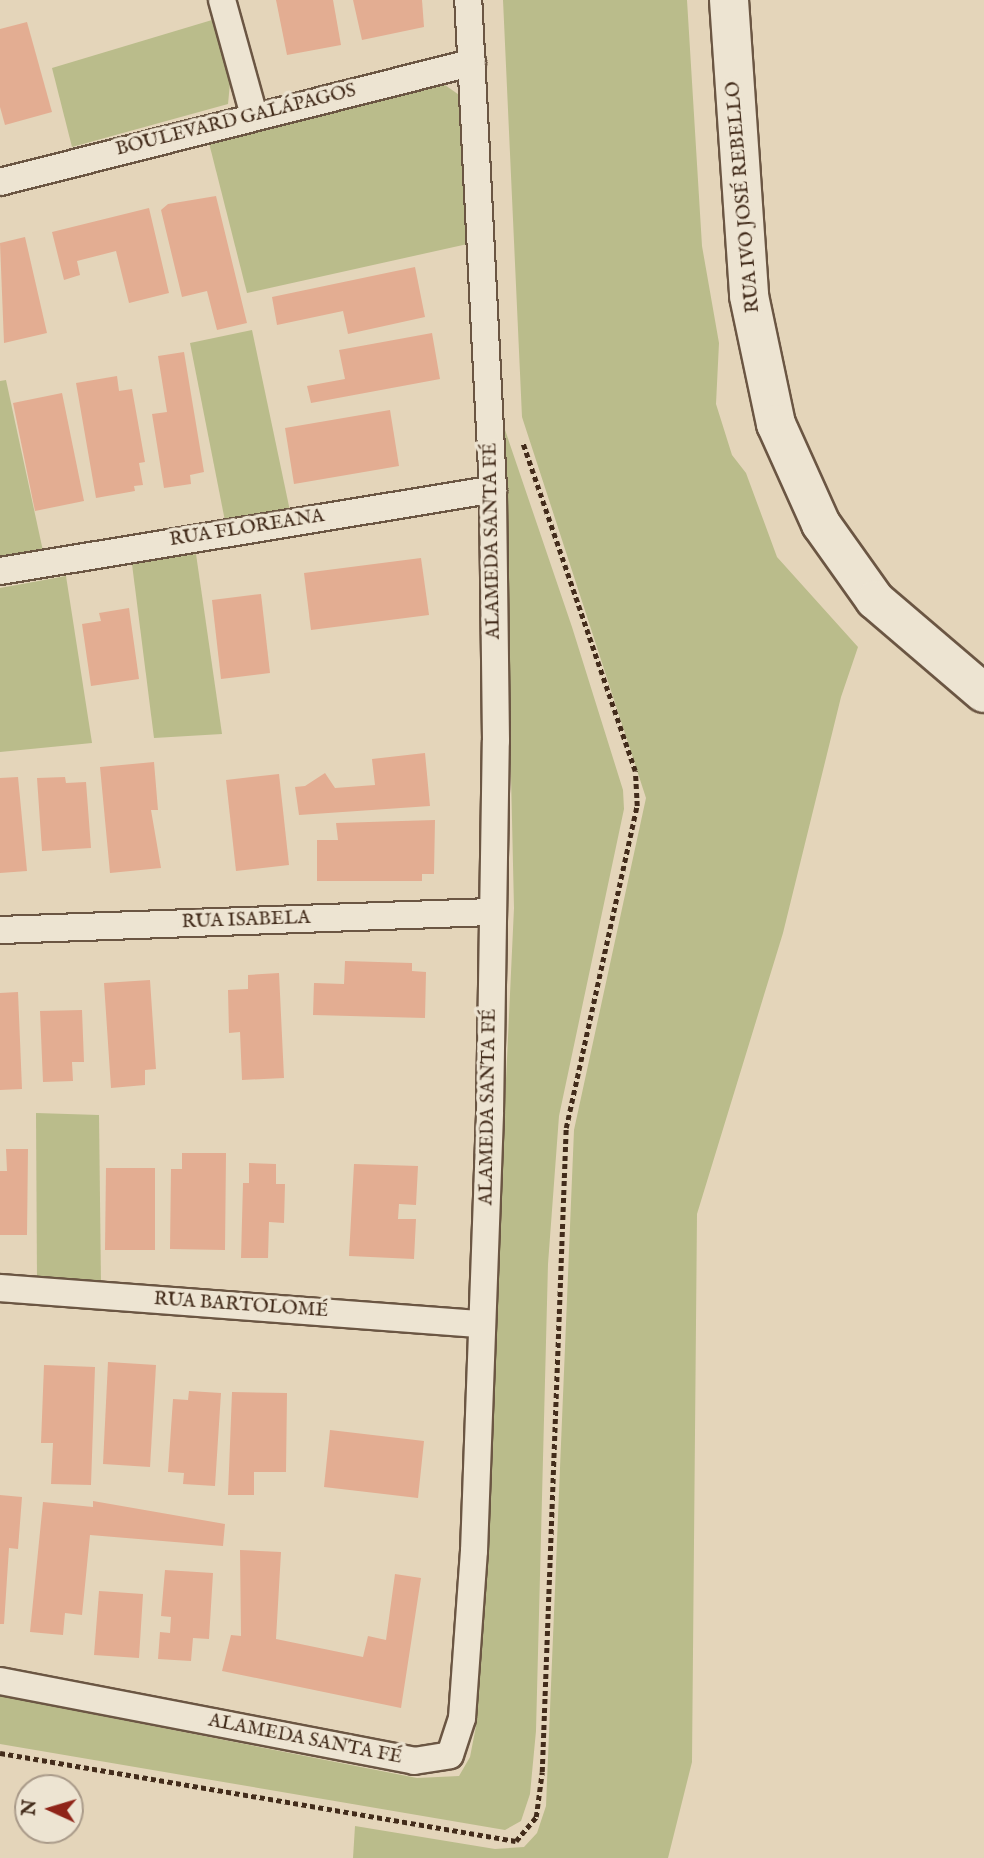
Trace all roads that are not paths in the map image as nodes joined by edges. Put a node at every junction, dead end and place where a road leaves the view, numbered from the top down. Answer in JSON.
{"nodes":[{"id":1,"x":222,"y":0,"type":"edge"},
{"id":2,"x":468,"y":0,"type":"edge"},
{"id":3,"x":729,"y":0,"type":"edge"},
{"id":4,"x":472,"y":63,"type":"junction"},
{"id":5,"x":254,"y":115,"type":"junction"},
{"id":6,"x":0,"y":182,"type":"edge"},
{"id":7,"x":494,"y":489,"type":"junction"},
{"id":8,"x":0,"y":571,"type":"edge"},
{"id":9,"x":984,"y":693,"type":"edge"},
{"id":10,"x":493,"y":912,"type":"junction"},
{"id":11,"x":0,"y":930,"type":"edge"},
{"id":12,"x":0,"y":1288,"type":"edge"},
{"id":13,"x":482,"y":1324,"type":"junction"},
{"id":14,"x":0,"y":1681,"type":"edge"}],
"edges":[{"from":1,"to":5,"type":"street"},
{"from":2,"to":4,"type":"street","name":"ALAMEDA SANTA FÉ"},
{"from":3,"to":9,"type":"street","name":"RUA IVO JOSÉ REBELLO"},
{"from":4,"to":5,"type":"street","name":"BOULEVARD GALÁPAGOS"},
{"from":4,"to":7,"type":"street","name":"ALAMEDA SANTA FÉ"},
{"from":5,"to":6,"type":"street","name":"BOULEVARD GALÁPAGOS"},
{"from":7,"to":8,"type":"street","name":"RUA FLOREANA"},
{"from":7,"to":10,"type":"street","name":"ALAMEDA SANTA FÉ"},
{"from":10,"to":11,"type":"street","name":"RUA ISABELA"},
{"from":10,"to":13,"type":"street","name":"ALAMEDA SANTA FÉ"},
{"from":12,"to":13,"type":"street","name":"RUA BARTOLOMÉ"},
{"from":13,"to":14,"type":"street","name":"ALAMEDA SANTA FÉ"}]}
